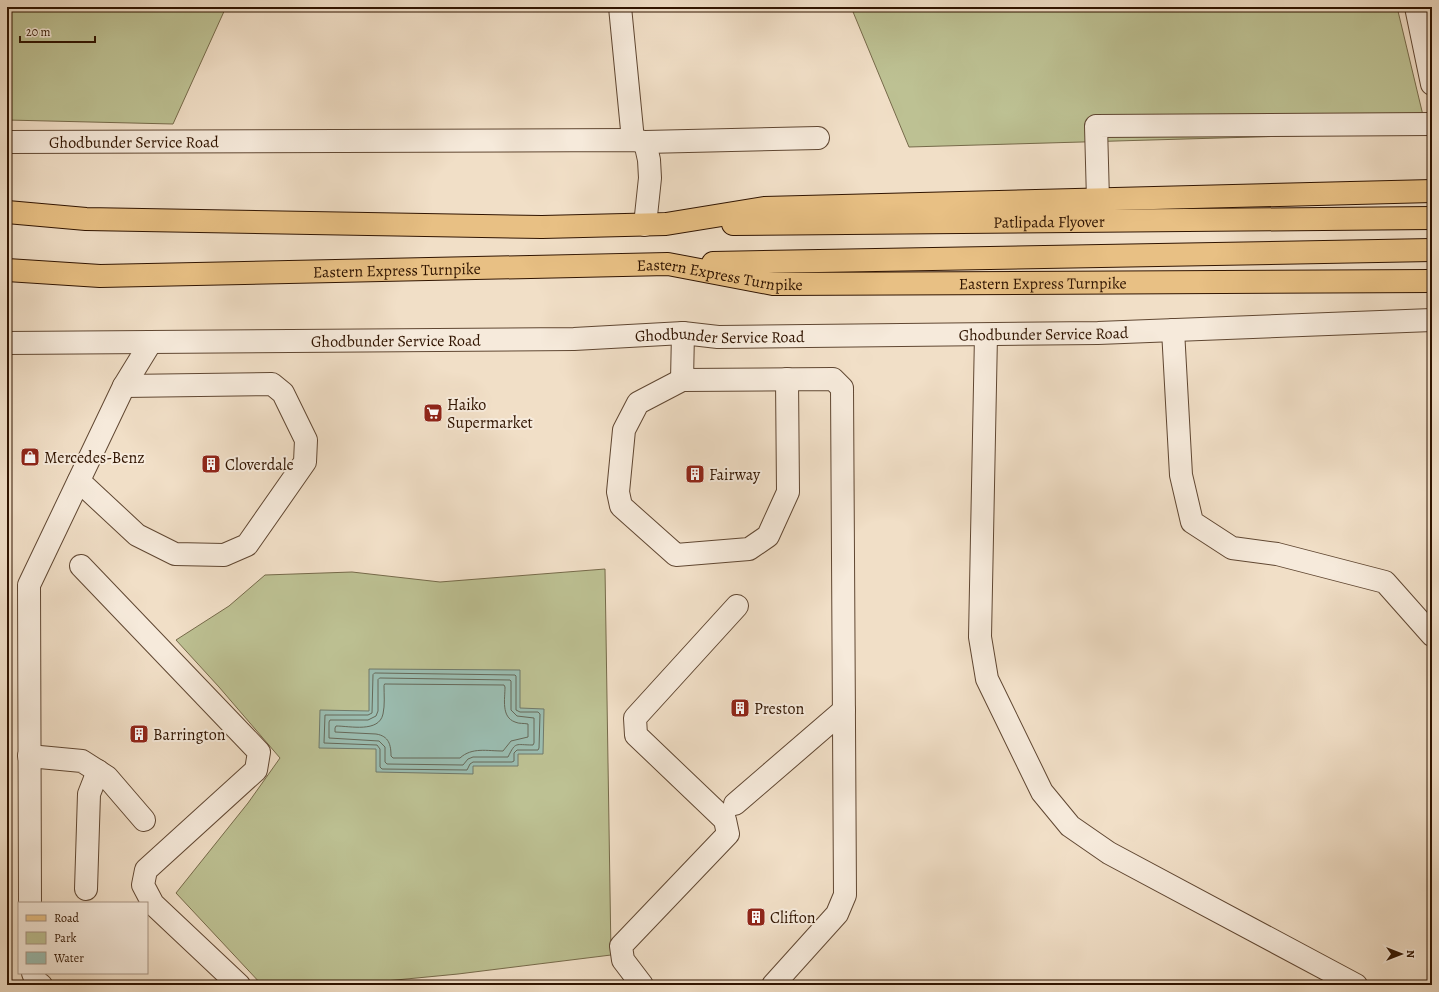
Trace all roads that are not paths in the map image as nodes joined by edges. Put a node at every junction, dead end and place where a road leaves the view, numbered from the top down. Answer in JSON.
{"nodes":[{"id":1,"x":620,"y":7,"type":"edge"},
{"id":2,"x":1416,"y":7,"type":"edge"},
{"id":3,"x":1432,"y":84,"type":"edge"},
{"id":4,"x":1432,"y":124,"type":"edge"},
{"id":5,"x":818,"y":138,"type":"dead end"},
{"id":6,"x":639,"y":141,"type":"junction"},
{"id":7,"x":7,"y":142,"type":"edge"},
{"id":8,"x":1432,"y":191,"type":"edge"},
{"id":9,"x":1098,"y":200,"type":"junction"},
{"id":10,"x":7,"y":212,"type":"edge"},
{"id":11,"x":1432,"y":218,"type":"edge"},
{"id":12,"x":666,"y":224,"type":"junction"},
{"id":13,"x":645,"y":225,"type":"junction"},
{"id":14,"x":1432,"y":250,"type":"edge"},
{"id":15,"x":668,"y":264,"type":"junction"},
{"id":16,"x":7,"y":270,"type":"edge"},
{"id":17,"x":1432,"y":281,"type":"edge"},
{"id":18,"x":1432,"y":320,"type":"edge"},
{"id":19,"x":1173,"y":330,"type":"junction"},
{"id":20,"x":683,"y":333,"type":"junction"},
{"id":21,"x":986,"y":335,"type":"junction"},
{"id":22,"x":151,"y":342,"type":"junction"},
{"id":23,"x":7,"y":343,"type":"edge"},
{"id":24,"x":787,"y":379,"type":"junction"},
{"id":25,"x":682,"y":380,"type":"junction"},
{"id":26,"x":124,"y":386,"type":"junction"},
{"id":27,"x":79,"y":481,"type":"junction"},
{"id":28,"x":81,"y":566,"type":"dead end"},
{"id":29,"x":737,"y":606,"type":"dead end"},
{"id":30,"x":1432,"y":635,"type":"edge"},
{"id":31,"x":844,"y":710,"type":"junction"},
{"id":32,"x":29,"y":756,"type":"junction"},
{"id":33,"x":98,"y":771,"type":"junction"},
{"id":34,"x":735,"y":804,"type":"dead end"},
{"id":35,"x":144,"y":820,"type":"dead end"},
{"id":36,"x":86,"y":889,"type":"dead end"},
{"id":37,"x":30,"y":902,"type":"edge"},
{"id":38,"x":33,"y":974,"type":"edge"},
{"id":39,"x":41,"y":985,"type":"edge"},
{"id":40,"x":239,"y":985,"type":"edge"},
{"id":41,"x":642,"y":985,"type":"edge"},
{"id":42,"x":773,"y":985,"type":"edge"},
{"id":43,"x":1356,"y":985,"type":"edge"}],
"edges":[{"from":1,"to":6,"type":"street"},
{"from":2,"to":3,"type":"street"},
{"from":4,"to":9,"type":"street"},
{"from":5,"to":6,"type":"street","name":"Ghodbunder Service Road"},
{"from":6,"to":7,"type":"street","name":"Ghodbunder Service Road"},
{"from":6,"to":13,"type":"street"},
{"from":8,"to":9,"type":"main road"},
{"from":9,"to":12,"type":"main road"},
{"from":10,"to":13,"type":"main road"},
{"from":11,"to":12,"type":"main road","name":"Patlipada Flyover"},
{"from":12,"to":13,"type":"main road"},
{"from":14,"to":15,"type":"main road"},
{"from":15,"to":16,"type":"main road","name":"Eastern Express Turnpike"},
{"from":15,"to":17,"type":"main road","name":"Eastern Express Turnpike"},
{"from":18,"to":19,"type":"street","name":"Ghodbunder Service Road"},
{"from":19,"to":21,"type":"street","name":"Ghodbunder Service Road"},
{"from":19,"to":30,"type":"street"},
{"from":20,"to":21,"type":"street","name":"Ghodbunder Service Road"},
{"from":20,"to":22,"type":"street","name":"Ghodbunder Service Road"},
{"from":20,"to":25,"type":"street"},
{"from":21,"to":43,"type":"street"},
{"from":22,"to":23,"type":"street","name":"Ghodbunder Service Road"},
{"from":22,"to":26,"type":"street"},
{"from":24,"to":25,"type":"street"},
{"from":24,"to":25,"type":"street"},
{"from":24,"to":31,"type":"street"},
{"from":26,"to":27,"type":"street"},
{"from":26,"to":27,"type":"street"},
{"from":27,"to":32,"type":"street"},
{"from":28,"to":40,"type":"street"},
{"from":29,"to":41,"type":"street"},
{"from":31,"to":34,"type":"street"},
{"from":31,"to":42,"type":"street"},
{"from":32,"to":33,"type":"street"},
{"from":32,"to":37,"type":"street"},
{"from":33,"to":35,"type":"street"},
{"from":33,"to":36,"type":"street"},
{"from":38,"to":39,"type":"street"}]}
